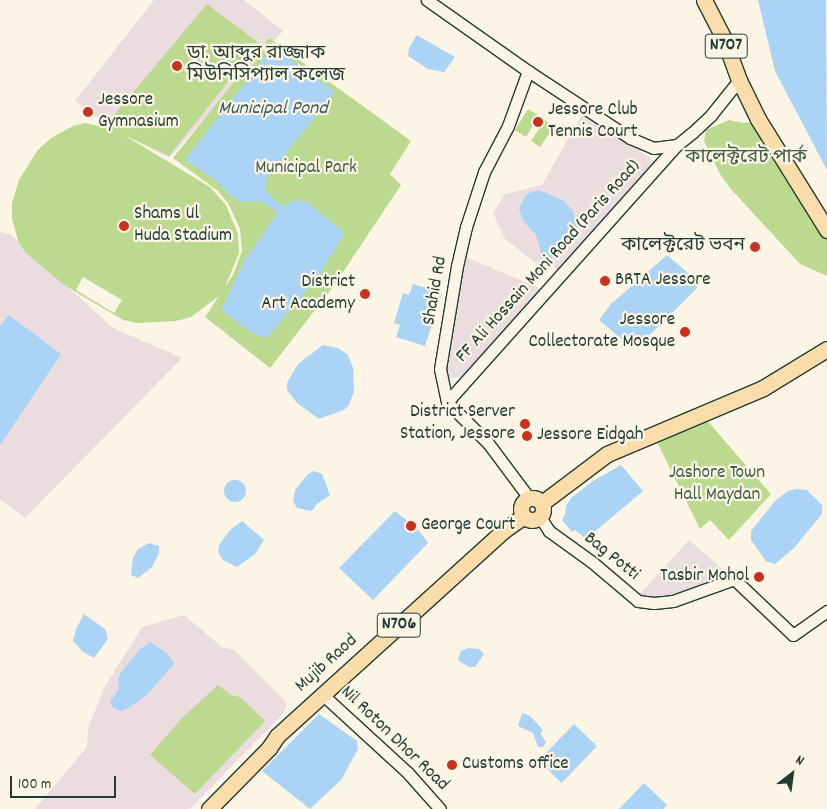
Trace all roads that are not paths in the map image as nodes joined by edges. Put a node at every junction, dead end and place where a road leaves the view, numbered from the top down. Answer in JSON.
{"nodes":[{"id":1,"x":427,"y":0,"type":"edge"},
{"id":2,"x":704,"y":0,"type":"edge"},
{"id":3,"x":528,"y":71,"type":"junction"},
{"id":4,"x":742,"y":86,"type":"junction"},
{"id":5,"x":677,"y":145,"type":"junction"},
{"id":6,"x":827,"y":215,"type":"edge"},
{"id":7,"x":827,"y":230,"type":"edge"},
{"id":8,"x":827,"y":349,"type":"edge"},
{"id":9,"x":447,"y":402,"type":"junction"},
{"id":10,"x":537,"y":506,"type":"junction"},
{"id":11,"x":827,"y":611,"type":"edge"},
{"id":12,"x":323,"y":695,"type":"junction"},
{"id":13,"x":277,"y":736,"type":"junction"},
{"id":14,"x":199,"y":809,"type":"edge"},
{"id":15,"x":209,"y":809,"type":"edge"},
{"id":16,"x":440,"y":809,"type":"edge"}],
"edges":[{"from":1,"to":3,"type":"street"},
{"from":2,"to":4,"type":"highway","number":"N707"},
{"from":3,"to":5,"type":"street"},
{"from":3,"to":9,"type":"street","name":"Shahid Rd"},
{"from":4,"to":5,"type":"street","name":"FF Ali Hossain Moni Road (Paris Road)"},
{"from":4,"to":6,"type":"highway","number":"N707"},
{"from":4,"to":7,"type":"highway","number":"N707"},
{"from":5,"to":9,"type":"street","name":"FF Ali Hossain Moni Road (Paris Road)"},
{"from":8,"to":10,"type":"highway"},
{"from":9,"to":10,"type":"street"},
{"from":10,"to":11,"type":"street","name":"Bag Potti"},
{"from":10,"to":12,"type":"highway","name":"Mujib Raod","number":"N706"},
{"from":12,"to":13,"type":"highway","name":"Mujib Raod","number":"N706"},
{"from":12,"to":16,"type":"street","name":"Nil Roton Dhor Road"},
{"from":13,"to":14,"type":"highway","number":"N706"},
{"from":13,"to":15,"type":"highway","name":"Mujib Raod","number":"N706"}]}
